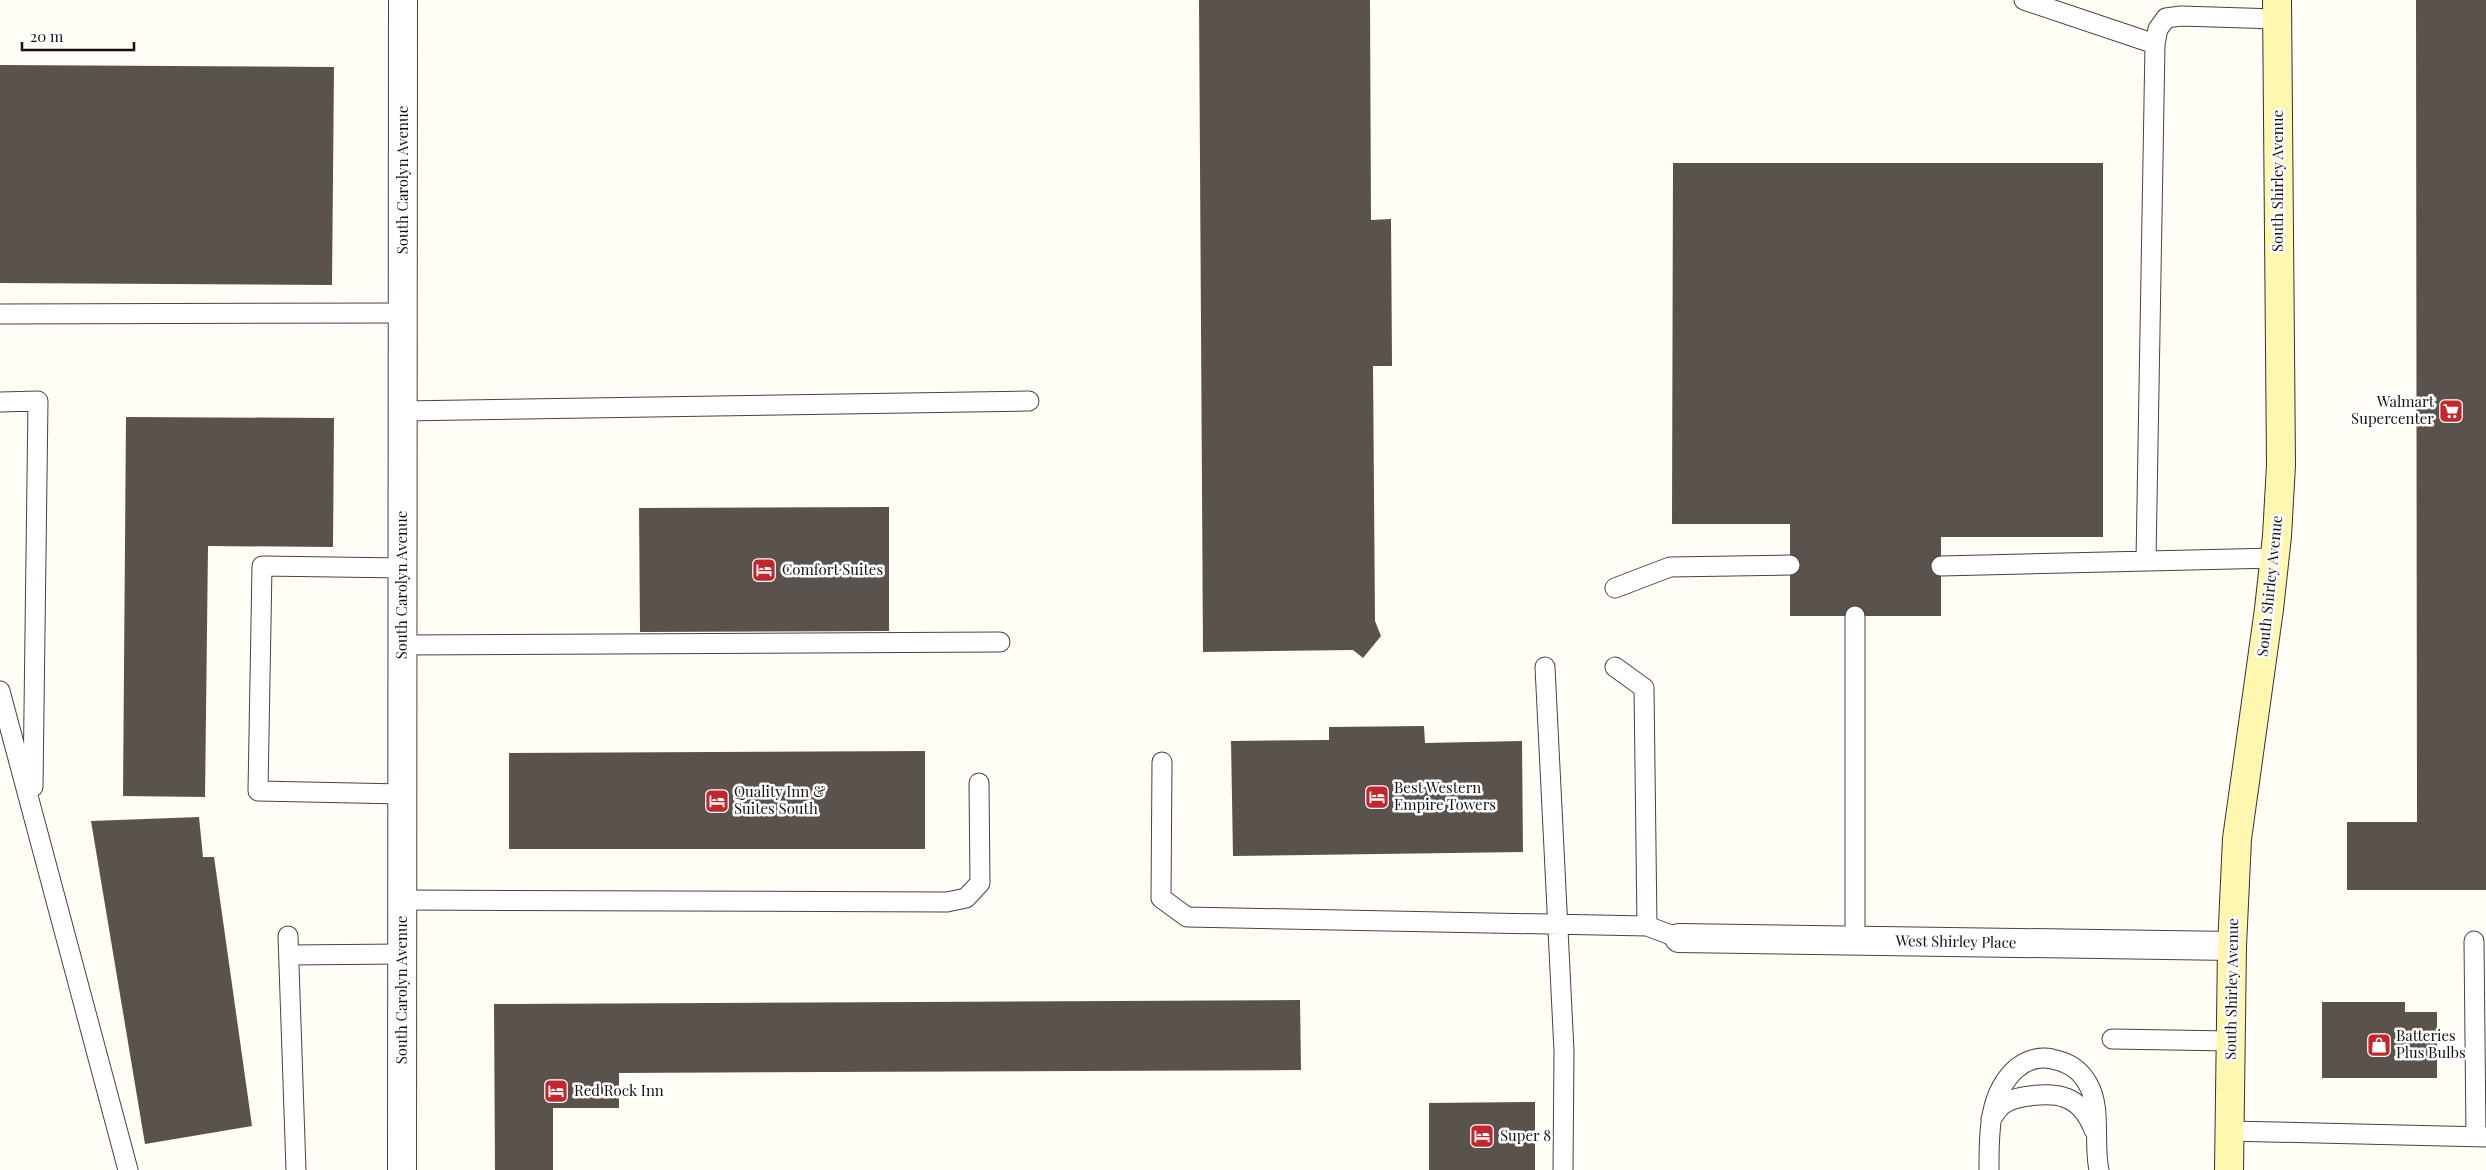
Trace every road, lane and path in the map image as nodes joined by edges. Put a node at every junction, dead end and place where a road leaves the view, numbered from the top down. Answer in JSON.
{"nodes":[{"id":1,"x":403,"y":0,"type":"edge"},
{"id":2,"x":2024,"y":0,"type":"edge"},
{"id":3,"x":2277,"y":10,"type":"edge"},
{"id":4,"x":2154,"y":44,"type":"junction"},
{"id":5,"x":403,"y":313,"type":"junction"},
{"id":6,"x":0,"y":314,"type":"edge"},
{"id":7,"x":1029,"y":401,"type":"dead end"},
{"id":8,"x":0,"y":402,"type":"edge"},
{"id":9,"x":403,"y":411,"type":"junction"},
{"id":10,"x":2275,"y":558,"type":"junction"},
{"id":11,"x":2146,"y":561,"type":"junction"},
{"id":12,"x":1790,"y":564,"type":"dead end"},
{"id":13,"x":1940,"y":566,"type":"dead end"},
{"id":14,"x":403,"y":568,"type":"junction"},
{"id":15,"x":1615,"y":588,"type":"dead end"},
{"id":16,"x":1855,"y":616,"type":"dead end"},
{"id":17,"x":1000,"y":642,"type":"dead end"},
{"id":18,"x":402,"y":646,"type":"junction"},
{"id":19,"x":1545,"y":667,"type":"dead end"},
{"id":20,"x":1615,"y":667,"type":"dead end"},
{"id":21,"x":0,"y":691,"type":"edge"},
{"id":22,"x":1162,"y":762,"type":"dead end"},
{"id":23,"x":979,"y":782,"type":"dead end"},
{"id":24,"x":402,"y":794,"type":"junction"},
{"id":25,"x":33,"y":811,"type":"junction"},
{"id":26,"x":402,"y":900,"type":"junction"},
{"id":27,"x":1559,"y":923,"type":"junction"},
{"id":28,"x":1647,"y":926,"type":"junction"},
{"id":29,"x":288,"y":936,"type":"dead end"},
{"id":30,"x":1679,"y":938,"type":"joint"},
{"id":31,"x":1855,"y":941,"type":"junction"},
{"id":32,"x":2474,"y":941,"type":"dead end"},
{"id":33,"x":2232,"y":946,"type":"junction"},
{"id":34,"x":402,"y":954,"type":"junction"},
{"id":35,"x":289,"y":955,"type":"junction"},
{"id":36,"x":2112,"y":1039,"type":"dead end"},
{"id":37,"x":2230,"y":1041,"type":"junction"},
{"id":38,"x":1990,"y":1120,"type":"junction"},
{"id":39,"x":2095,"y":1131,"type":"junction"},
{"id":40,"x":2229,"y":1131,"type":"junction"},
{"id":41,"x":2481,"y":1137,"type":"edge"},
{"id":42,"x":128,"y":1170,"type":"edge"},
{"id":43,"x":296,"y":1170,"type":"edge"},
{"id":44,"x":402,"y":1170,"type":"edge"},
{"id":45,"x":1564,"y":1170,"type":"edge"},
{"id":46,"x":1989,"y":1170,"type":"edge"},
{"id":47,"x":2099,"y":1170,"type":"edge"},
{"id":48,"x":2229,"y":1170,"type":"edge"}],
"edges":[{"from":1,"to":5,"type":"street","name":"South Carolyn Avenue"},
{"from":2,"to":4,"type":"lane"},
{"from":3,"to":4,"type":"lane"},
{"from":3,"to":10,"type":"street","name":"South Shirley Avenue"},
{"from":4,"to":11,"type":"lane"},
{"from":5,"to":6,"type":"lane"},
{"from":5,"to":9,"type":"street","name":"South Carolyn Avenue"},
{"from":7,"to":9,"type":"lane"},
{"from":8,"to":25,"type":"lane"},
{"from":9,"to":14,"type":"street","name":"South Carolyn Avenue"},
{"from":10,"to":11,"type":"lane"},
{"from":10,"to":33,"type":"street","name":"South Shirley Avenue"},
{"from":11,"to":13,"type":"lane"},
{"from":12,"to":15,"type":"lane"},
{"from":14,"to":18,"type":"street","name":"South Carolyn Avenue"},
{"from":14,"to":24,"type":"lane"},
{"from":16,"to":31,"type":"lane"},
{"from":17,"to":18,"type":"lane"},
{"from":18,"to":24,"type":"street","name":"South Carolyn Avenue"},
{"from":19,"to":27,"type":"lane"},
{"from":20,"to":28,"type":"lane"},
{"from":21,"to":25,"type":"lane"},
{"from":22,"to":27,"type":"lane"},
{"from":23,"to":26,"type":"lane"},
{"from":24,"to":26,"type":"street","name":"South Carolyn Avenue"},
{"from":25,"to":42,"type":"lane"},
{"from":26,"to":34,"type":"street","name":"South Carolyn Avenue"},
{"from":27,"to":28,"type":"lane"},
{"from":27,"to":45,"type":"lane"},
{"from":28,"to":30,"type":"lane"},
{"from":29,"to":35,"type":"lane"},
{"from":30,"to":31,"type":"street","name":"West Shirley Place"},
{"from":31,"to":33,"type":"street","name":"West Shirley Place"},
{"from":32,"to":41,"type":"lane"},
{"from":33,"to":37,"type":"street","name":"South Shirley Avenue"},
{"from":34,"to":35,"type":"lane"},
{"from":34,"to":44,"type":"street","name":"South Carolyn Avenue"},
{"from":35,"to":43,"type":"lane"},
{"from":36,"to":37,"type":"lane"},
{"from":37,"to":40,"type":"street","name":"South Shirley Avenue"},
{"from":38,"to":39,"type":"lane"},
{"from":38,"to":39,"type":"lane"},
{"from":38,"to":46,"type":"lane"},
{"from":39,"to":47,"type":"lane"},
{"from":40,"to":41,"type":"lane"},
{"from":40,"to":48,"type":"street","name":"South Shirley Avenue"}]}
